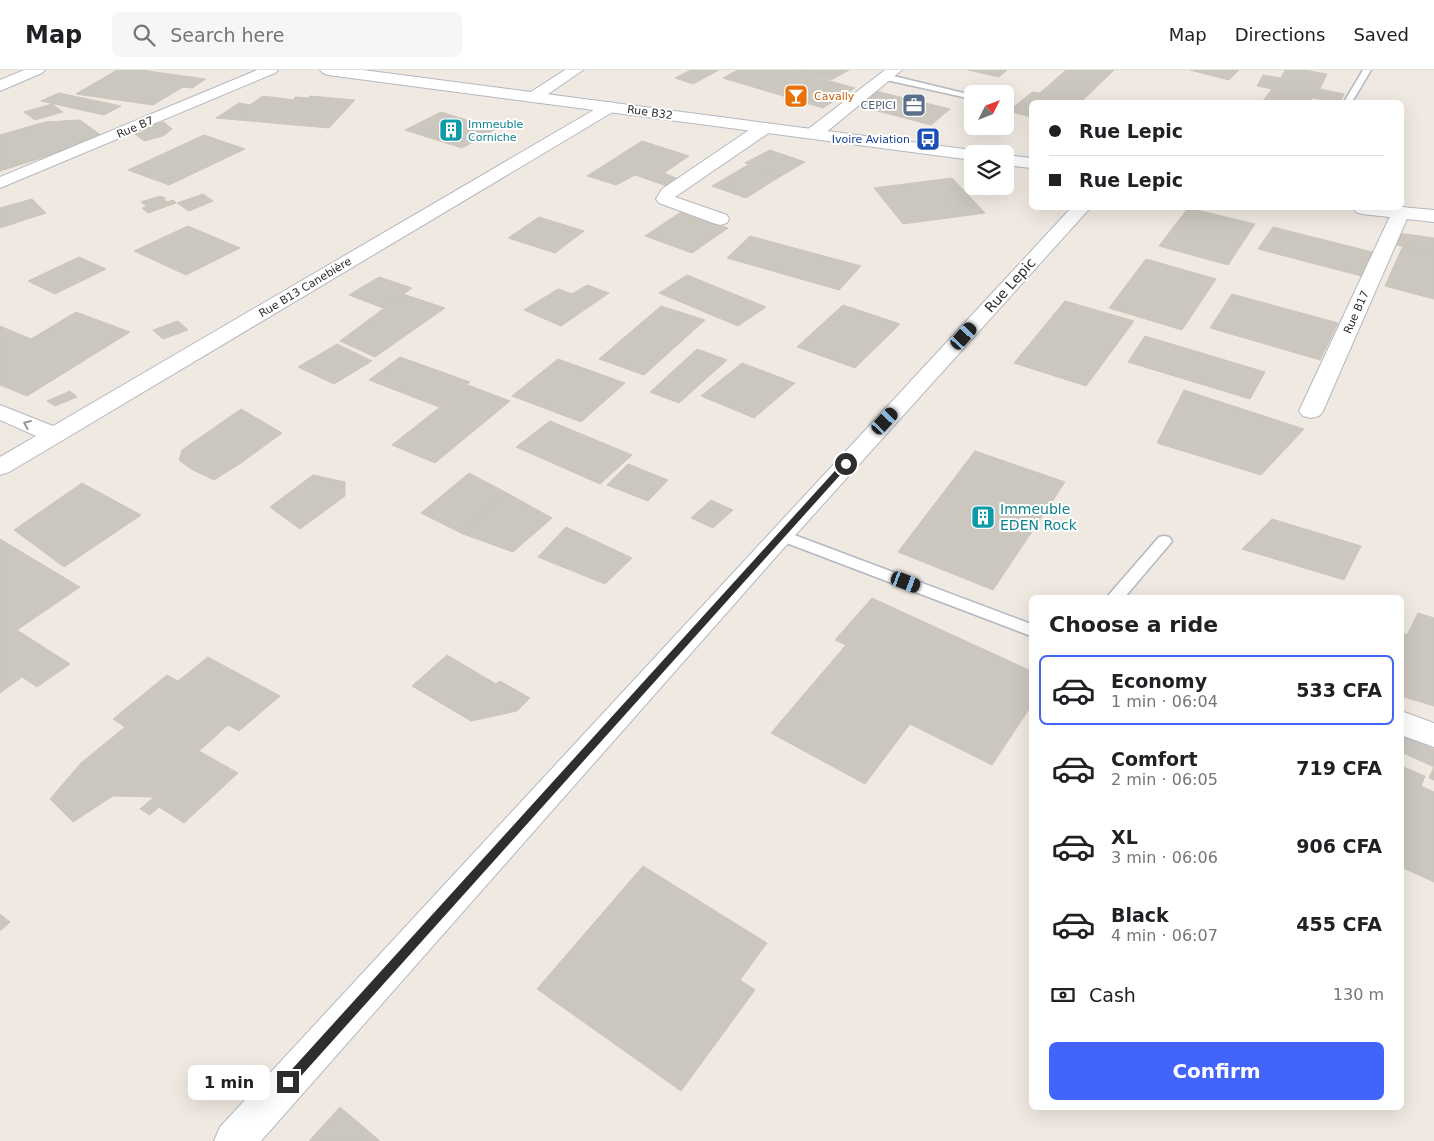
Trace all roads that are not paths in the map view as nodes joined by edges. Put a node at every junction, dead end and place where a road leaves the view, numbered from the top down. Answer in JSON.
{"nodes":[{"id":1,"x":36,"y":70,"type":"edge"},
{"id":2,"x":270,"y":70,"type":"edge"},
{"id":3,"x":328,"y":70,"type":"edge"},
{"id":4,"x":575,"y":70,"type":"edge"},
{"id":5,"x":1367,"y":70,"type":"edge"},
{"id":6,"x":889,"y":74,"type":"edge"},
{"id":7,"x":0,"y":86,"type":"edge"},
{"id":8,"x":964,"y":96,"type":"edge"},
{"id":9,"x":532,"y":98,"type":"junction"},
{"id":10,"x":1349,"y":100,"type":"edge"},
{"id":11,"x":610,"y":107,"type":"junction"},
{"id":12,"x":764,"y":128,"type":"junction"},
{"id":13,"x":813,"y":134,"type":"junction"},
{"id":14,"x":964,"y":154,"type":"edge"},
{"id":15,"x":1014,"y":161,"type":"edge"},
{"id":16,"x":1029,"y":163,"type":"edge"},
{"id":17,"x":0,"y":183,"type":"edge"},
{"id":18,"x":1079,"y":210,"type":"edge"},
{"id":19,"x":1381,"y":210,"type":"edge"},
{"id":20,"x":1400,"y":212,"type":"junction"},
{"id":21,"x":1434,"y":216,"type":"edge"},
{"id":22,"x":720,"y":218,"type":"dead end"},
{"id":23,"x":1311,"y":411,"type":"dead end"},
{"id":24,"x":0,"y":412,"type":"edge"},
{"id":25,"x":55,"y":435,"type":"junction"},
{"id":26,"x":0,"y":467,"type":"edge"},
{"id":27,"x":781,"y":535,"type":"junction"},
{"id":28,"x":1164,"y":541,"type":"dead end"},
{"id":29,"x":1117,"y":595,"type":"edge"},
{"id":30,"x":1029,"y":629,"type":"edge"},
{"id":31,"x":1404,"y":724,"type":"edge"},
{"id":32,"x":1434,"y":735,"type":"edge"},
{"id":33,"x":234,"y":1141,"type":"edge"}],
"edges":[{"from":1,"to":7,"type":"street"},
{"from":2,"to":17,"type":"street","name":"Rue B7"},
{"from":3,"to":9,"type":"street","name":"Rue B32"},
{"from":4,"to":9,"type":"street"},
{"from":5,"to":10,"type":"lane"},
{"from":6,"to":8,"type":"lane"},
{"from":6,"to":13,"type":"street"},
{"from":9,"to":11,"type":"street","name":"Rue B32"},
{"from":11,"to":12,"type":"street","name":"Rue B32"},
{"from":11,"to":25,"type":"street","name":"Rue B13 Canebière"},
{"from":12,"to":13,"type":"street","name":"Rue B32"},
{"from":12,"to":22,"type":"street"},
{"from":13,"to":14,"type":"street","name":"Rue B32"},
{"from":15,"to":16,"type":"street"},
{"from":18,"to":27,"type":"street","name":"Rue Lepic"},
{"from":19,"to":20,"type":"street"},
{"from":20,"to":21,"type":"street"},
{"from":20,"to":23,"type":"street","name":"Rue B17"},
{"from":25,"to":24,"type":"street","one_way":true},
{"from":25,"to":26,"type":"street","name":"Rue B13 Canebière"},
{"from":27,"to":30,"type":"lane"},
{"from":27,"to":33,"type":"street","name":"Rue Lepic"},
{"from":28,"to":29,"type":"lane"},
{"from":31,"to":32,"type":"street"}]}
